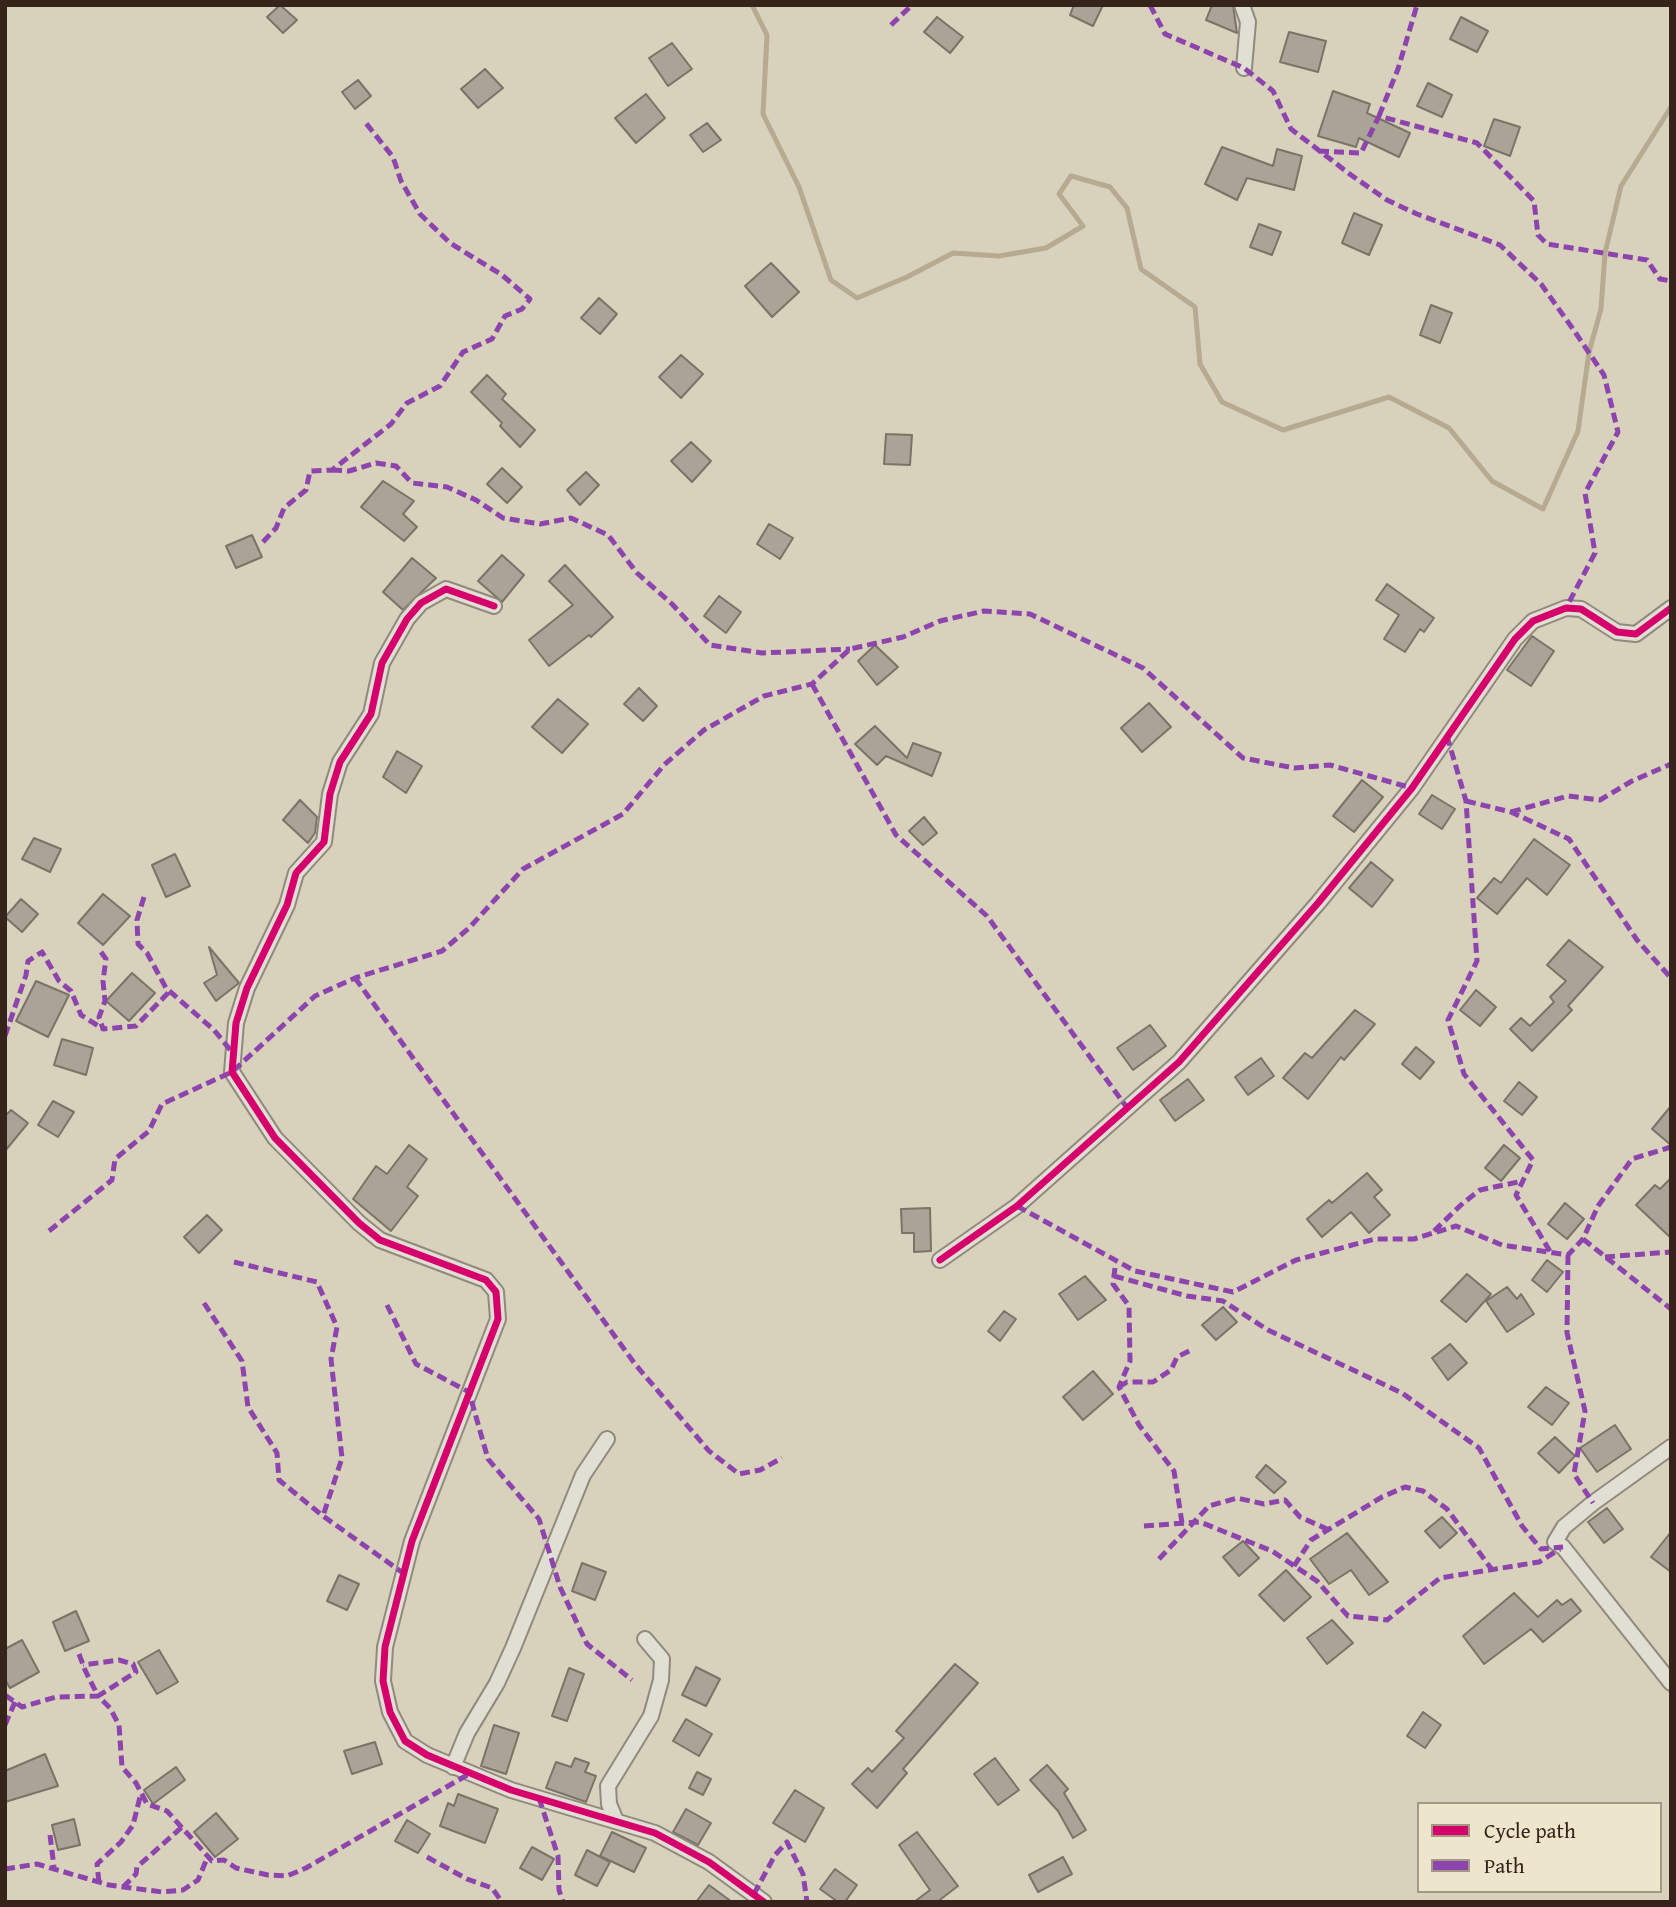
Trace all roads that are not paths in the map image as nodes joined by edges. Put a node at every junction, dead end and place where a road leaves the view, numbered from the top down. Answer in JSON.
{"nodes":[{"id":1,"x":1242,"y":5,"type":"edge"},
{"id":2,"x":1244,"y":68,"type":"dead end"},
{"id":3,"x":494,"y":606,"type":"dead end"},
{"id":4,"x":1671,"y":608,"type":"edge"},
{"id":5,"x":940,"y":1260,"type":"dead end"},
{"id":6,"x":607,"y":1438,"type":"dead end"},
{"id":7,"x":1671,"y":1447,"type":"edge"},
{"id":8,"x":645,"y":1639,"type":"dead end"},
{"id":9,"x":1671,"y":1683,"type":"edge"},
{"id":10,"x":453,"y":1767,"type":"junction"},
{"id":11,"x":616,"y":1821,"type":"junction"},
{"id":12,"x":764,"y":1902,"type":"edge"}],
"edges":[{"from":1,"to":2,"type":"street"},
{"from":3,"to":10,"type":"street"},
{"from":4,"to":5,"type":"street"},
{"from":6,"to":10,"type":"street"},
{"from":7,"to":9,"type":"street"},
{"from":8,"to":11,"type":"street"},
{"from":10,"to":11,"type":"street"},
{"from":11,"to":12,"type":"street"}]}
